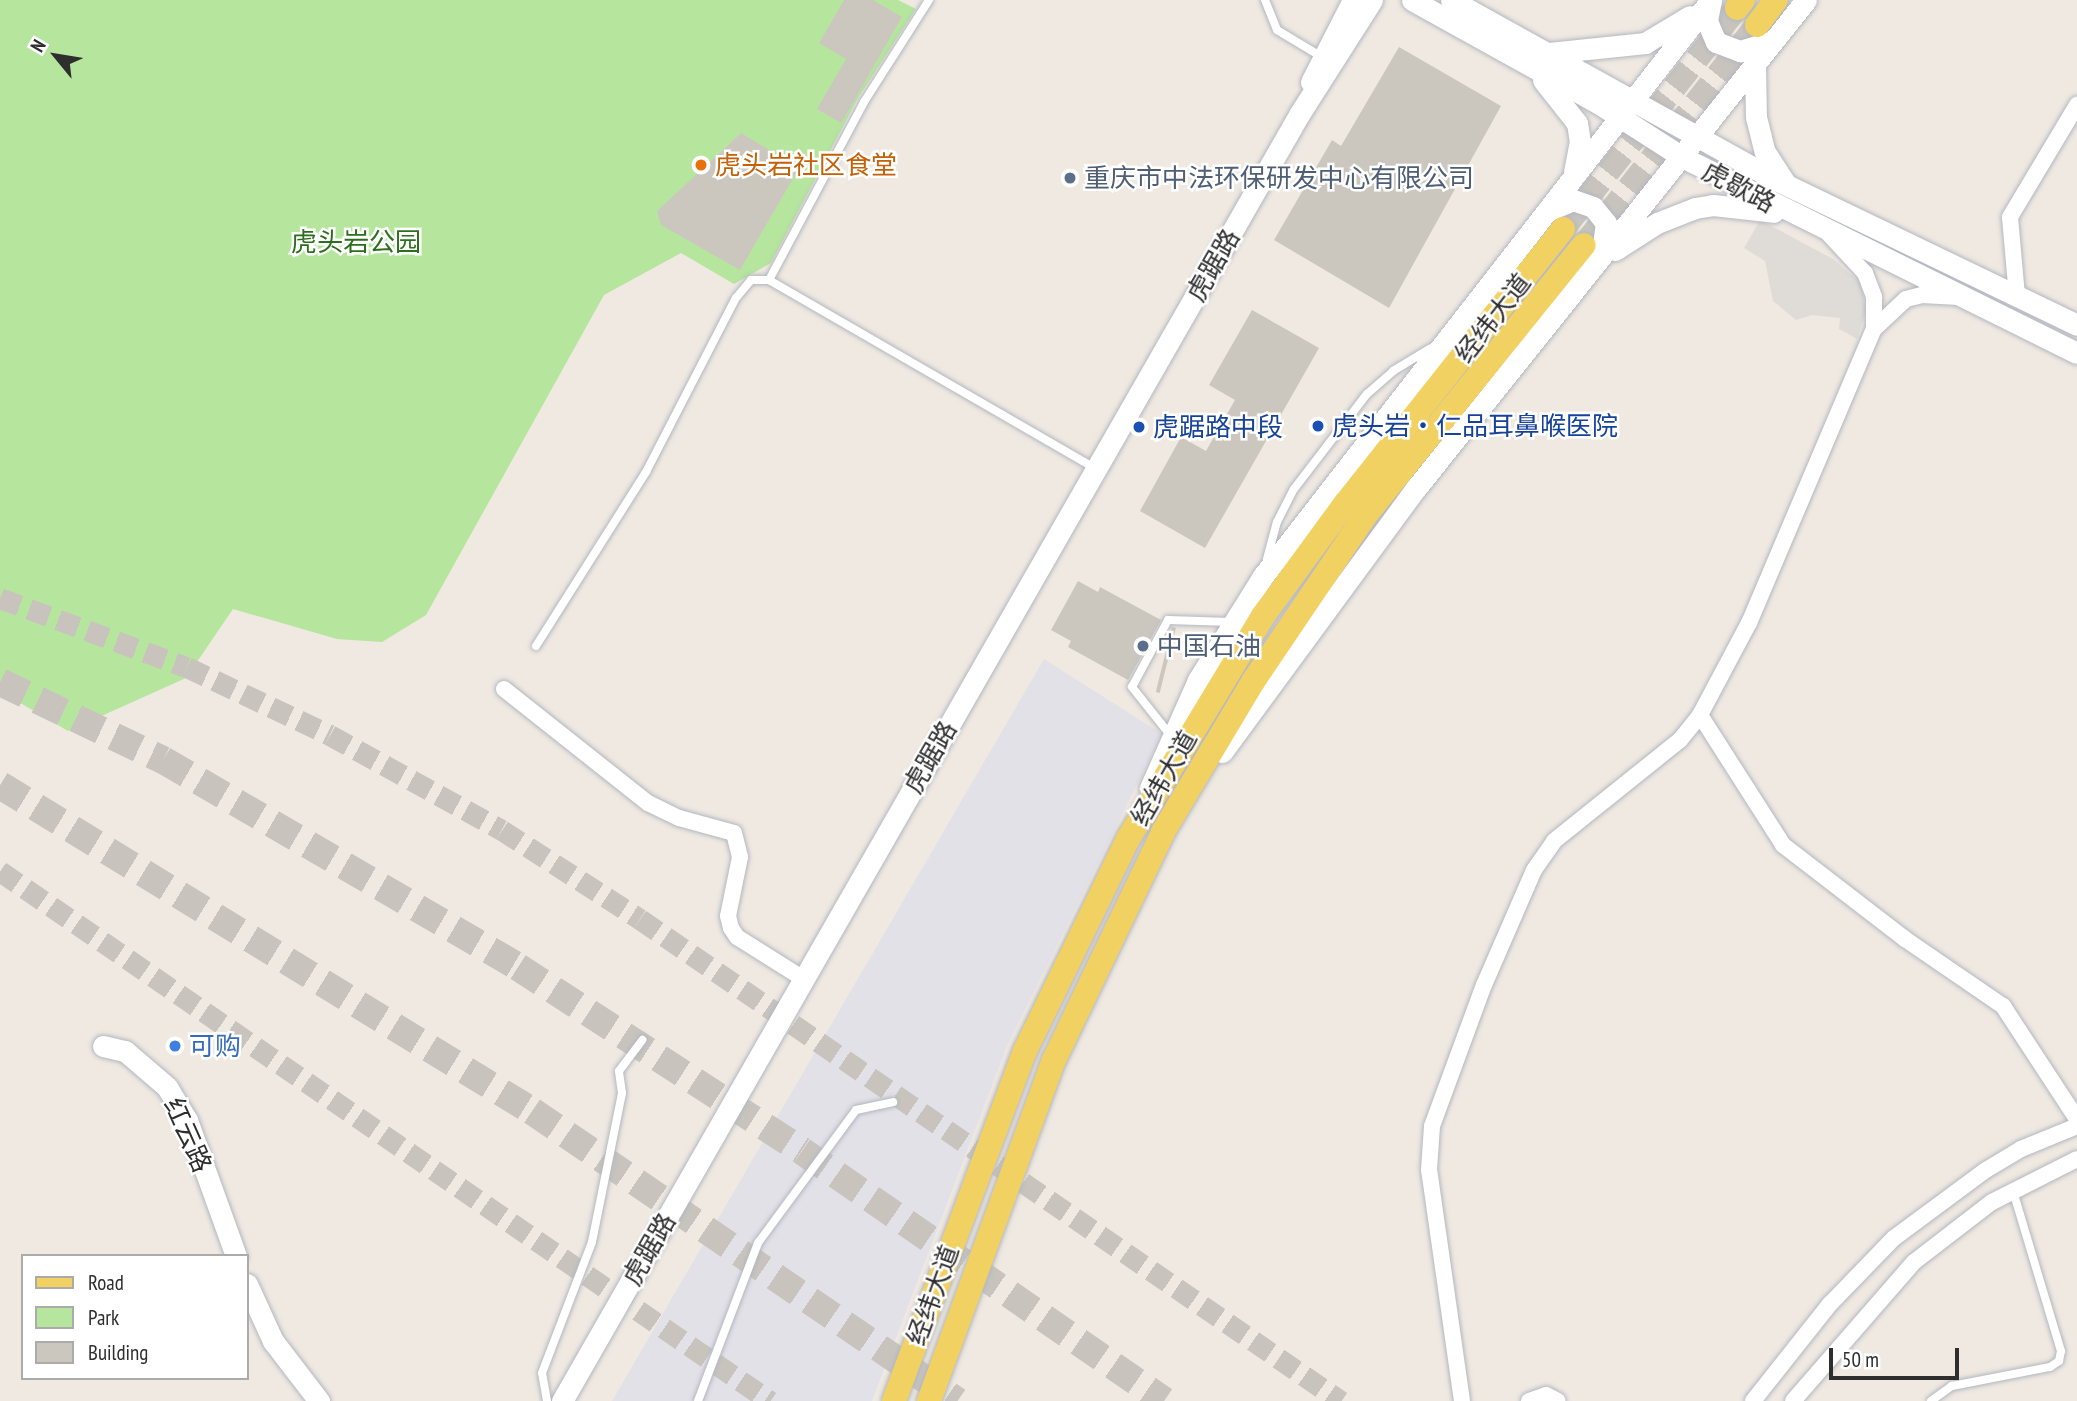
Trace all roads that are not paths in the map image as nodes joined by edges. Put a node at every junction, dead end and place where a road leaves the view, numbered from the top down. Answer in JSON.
{"nodes":[{"id":1,"x":929,"y":0,"type":"edge"},
{"id":2,"x":1265,"y":0,"type":"edge"},
{"id":3,"x":1353,"y":0,"type":"edge"},
{"id":4,"x":1372,"y":0,"type":"edge"},
{"id":5,"x":1412,"y":0,"type":"edge"},
{"id":6,"x":1451,"y":0,"type":"edge"},
{"id":7,"x":1711,"y":0,"type":"edge"},
{"id":8,"x":1776,"y":0,"type":"edge"},
{"id":9,"x":1807,"y":0,"type":"edge"},
{"id":10,"x":1765,"y":33,"type":"junction"},
{"id":11,"x":1549,"y":53,"type":"junction"},
{"id":12,"x":1521,"y":59,"type":"junction"},
{"id":13,"x":1327,"y":60,"type":"junction"},
{"id":14,"x":1755,"y":66,"type":"junction"},
{"id":15,"x":2077,"y":106,"type":"edge"},
{"id":16,"x":1625,"y":108,"type":"junction"},
{"id":17,"x":1697,"y":139,"type":"junction"},
{"id":18,"x":1682,"y":157,"type":"junction"},
{"id":19,"x":1573,"y":176,"type":"junction"},
{"id":20,"x":1787,"y":186,"type":"junction"},
{"id":21,"x":1788,"y":214,"type":"junction"},
{"id":22,"x":1555,"y":220,"type":"junction"},
{"id":23,"x":1826,"y":230,"type":"junction"},
{"id":24,"x":1591,"y":252,"type":"junction"},
{"id":25,"x":769,"y":280,"type":"junction"},
{"id":26,"x":2017,"y":296,"type":"junction"},
{"id":27,"x":1964,"y":297,"type":"junction"},
{"id":28,"x":2077,"y":325,"type":"edge"},
{"id":29,"x":1874,"y":329,"type":"junction"},
{"id":30,"x":2077,"y":353,"type":"edge"},
{"id":31,"x":1097,"y":469,"type":"junction"},
{"id":32,"x":1231,"y":622,"type":"junction"},
{"id":33,"x":537,"y":646,"type":"dead end"},
{"id":34,"x":504,"y":689,"type":"dead end"},
{"id":35,"x":1700,"y":715,"type":"junction"},
{"id":36,"x":1171,"y":736,"type":"junction"},
{"id":37,"x":1129,"y":839,"type":"junction"},
{"id":38,"x":803,"y":978,"type":"junction"},
{"id":39,"x":642,"y":1040,"type":"dead end"},
{"id":40,"x":103,"y":1046,"type":"dead end"},
{"id":41,"x":893,"y":1102,"type":"dead end"},
{"id":42,"x":2077,"y":1119,"type":"edge"},
{"id":43,"x":2077,"y":1126,"type":"edge"},
{"id":44,"x":2077,"y":1159,"type":"edge"},
{"id":45,"x":2013,"y":1190,"type":"junction"},
{"id":46,"x":235,"y":1254,"type":"edge"},
{"id":47,"x":248,"y":1286,"type":"edge"},
{"id":48,"x":319,"y":1401,"type":"edge"},
{"id":49,"x":547,"y":1401,"type":"edge"},
{"id":50,"x":562,"y":1401,"type":"edge"},
{"id":51,"x":698,"y":1401,"type":"edge"},
{"id":52,"x":894,"y":1401,"type":"edge"},
{"id":53,"x":929,"y":1401,"type":"edge"},
{"id":54,"x":1462,"y":1401,"type":"edge"},
{"id":55,"x":1529,"y":1401,"type":"edge"},
{"id":56,"x":1558,"y":1401,"type":"edge"},
{"id":57,"x":1753,"y":1401,"type":"edge"},
{"id":58,"x":1793,"y":1401,"type":"edge"},
{"id":59,"x":1931,"y":1401,"type":"edge"}],
"edges":[{"from":1,"to":25,"type":"lane"},
{"from":2,"to":13,"type":"lane"},
{"from":3,"to":13,"type":"street","name":"虎踞路"},
{"from":4,"to":13,"type":"street","name":"虎踞路"},
{"from":5,"to":12,"type":"street","name":"虎歇路"},
{"from":6,"to":11,"type":"street","name":"虎歇路"},
{"from":7,"to":10,"type":"street"},
{"from":7,"to":11,"type":"street"},
{"from":7,"to":16,"type":"street"},
{"from":8,"to":10,"type":"main road"},
{"from":9,"to":10,"type":"street"},
{"from":10,"to":14,"type":"street"},
{"from":11,"to":16,"type":"street","name":"虎歇路"},
{"from":12,"to":16,"type":"street","name":"虎歇路"},
{"from":12,"to":19,"type":"street"},
{"from":13,"to":31,"type":"street","name":"虎踞路"},
{"from":14,"to":17,"type":"street"},
{"from":14,"to":20,"type":"street"},
{"from":15,"to":26,"type":"street"},
{"from":16,"to":17,"type":"street","name":"虎歇路"},
{"from":16,"to":18,"type":"street","name":"虎歇路"},
{"from":16,"to":19,"type":"street"},
{"from":17,"to":18,"type":"street"},
{"from":17,"to":20,"type":"street","name":"虎歇路"},
{"from":18,"to":21,"type":"street","name":"虎歇路"},
{"from":18,"to":24,"type":"street"},
{"from":19,"to":22,"type":"street"},
{"from":20,"to":26,"type":"street","name":"虎歇路"},
{"from":21,"to":23,"type":"street","name":"虎歇路"},
{"from":21,"to":24,"type":"street"},
{"from":22,"to":24,"type":"street"},
{"from":22,"to":32,"type":"street"},
{"from":22,"to":37,"type":"main road","name":"经纬大道"},
{"from":23,"to":27,"type":"street","name":"虎歇路"},
{"from":23,"to":29,"type":"street"},
{"from":24,"to":53,"type":"main road","name":"经纬大道"},
{"from":25,"to":31,"type":"lane"},
{"from":25,"to":33,"type":"lane"},
{"from":26,"to":28,"type":"street","name":"虎歇路"},
{"from":27,"to":29,"type":"street"},
{"from":27,"to":30,"type":"street","name":"虎歇路"},
{"from":29,"to":35,"type":"street"},
{"from":31,"to":38,"type":"street","name":"虎踞路"},
{"from":32,"to":36,"type":"street"},
{"from":32,"to":36,"type":"lane"},
{"from":34,"to":38,"type":"street"},
{"from":35,"to":42,"type":"street"},
{"from":35,"to":54,"type":"street"},
{"from":36,"to":37,"type":"street"},
{"from":37,"to":52,"type":"main road","name":"经纬大道"},
{"from":38,"to":50,"type":"street","name":"虎踞路"},
{"from":39,"to":49,"type":"lane"},
{"from":40,"to":46,"type":"street","name":"红云路"},
{"from":41,"to":51,"type":"lane"},
{"from":43,"to":57,"type":"street"},
{"from":44,"to":45,"type":"street"},
{"from":45,"to":58,"type":"street"},
{"from":45,"to":59,"type":"lane"},
{"from":47,"to":48,"type":"street"},
{"from":55,"to":56,"type":"street"}]}
